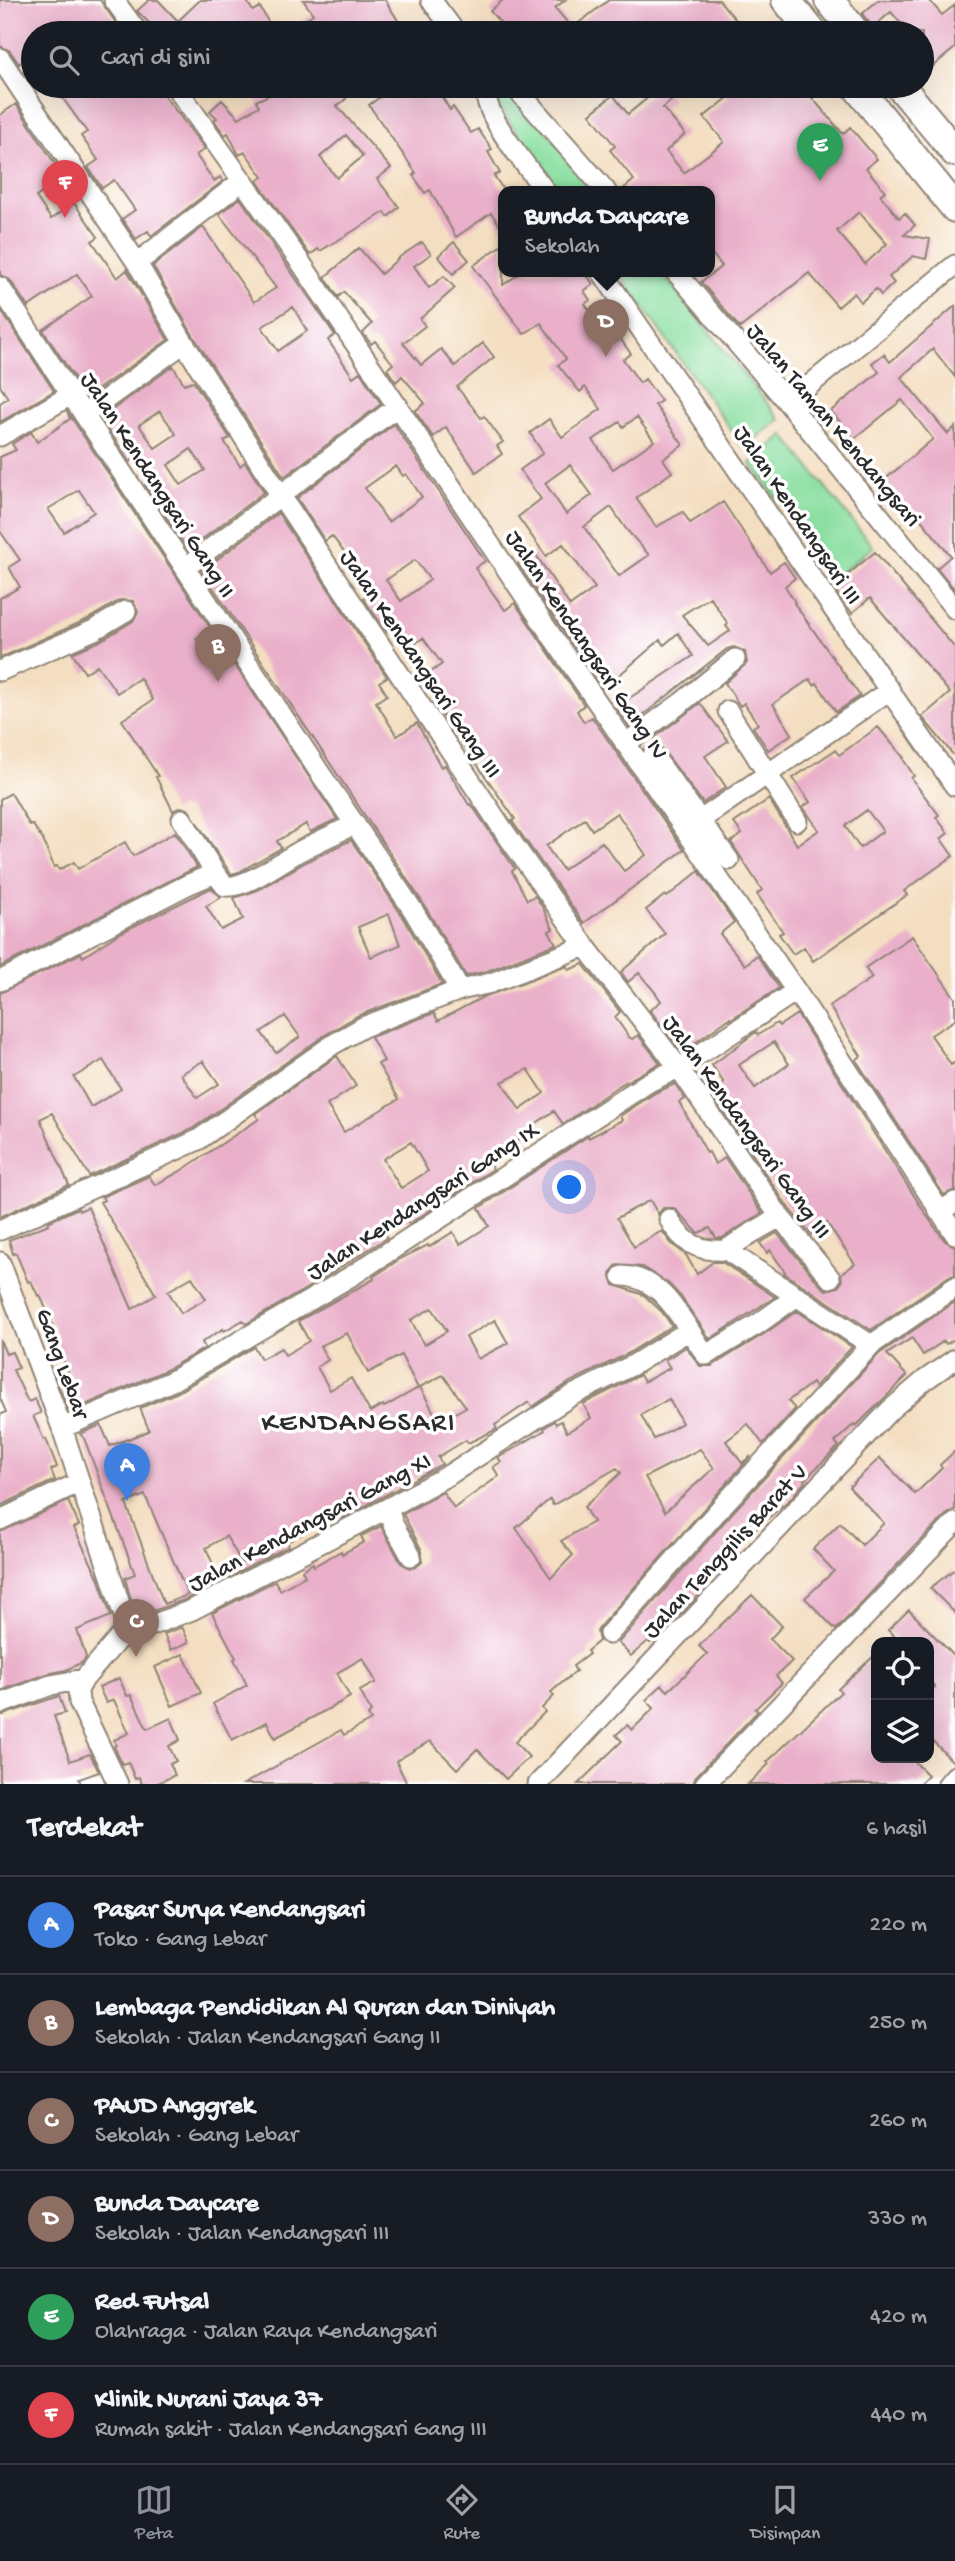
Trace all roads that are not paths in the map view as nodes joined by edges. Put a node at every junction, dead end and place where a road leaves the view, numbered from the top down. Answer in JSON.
{"nodes":[{"id":1,"x":114,"y":0,"type":"edge"},
{"id":2,"x":431,"y":0,"type":"edge"},
{"id":3,"x":786,"y":0,"type":"edge"},
{"id":4,"x":829,"y":0,"type":"edge"},
{"id":5,"x":129,"y":21,"type":"edge"},
{"id":6,"x":447,"y":21,"type":"edge"},
{"id":7,"x":803,"y":21,"type":"edge"},
{"id":8,"x":846,"y":21,"type":"edge"},
{"id":9,"x":0,"y":58,"type":"edge"},
{"id":10,"x":21,"y":89,"type":"edge"},
{"id":11,"x":27,"y":98,"type":"edge"},
{"id":12,"x":183,"y":98,"type":"edge"},
{"id":13,"x":487,"y":98,"type":"edge"},
{"id":14,"x":525,"y":98,"type":"edge"},
{"id":15,"x":866,"y":98,"type":"edge"},
{"id":16,"x":910,"y":98,"type":"edge"},
{"id":17,"x":955,"y":152,"type":"edge"},
{"id":18,"x":242,"y":181,"type":"junction"},
{"id":19,"x":541,"y":186,"type":"edge"},
{"id":20,"x":602,"y":186,"type":"edge"},
{"id":21,"x":955,"y":208,"type":"edge"},
{"id":22,"x":137,"y":263,"type":"junction"},
{"id":23,"x":955,"y":265,"type":"edge"},
{"id":24,"x":605,"y":277,"type":"edge"},
{"id":25,"x":680,"y":277,"type":"edge"},
{"id":26,"x":0,"y":287,"type":"edge"},
{"id":27,"x":184,"y":343,"type":"junction"},
{"id":28,"x":71,"y":395,"type":"junction"},
{"id":29,"x":788,"y":403,"type":"junction"},
{"id":30,"x":398,"y":406,"type":"junction"},
{"id":31,"x":84,"y":415,"type":"junction"},
{"id":32,"x":0,"y":436,"type":"edge"},
{"id":33,"x":281,"y":496,"type":"junction"},
{"id":34,"x":185,"y":568,"type":"junction"},
{"id":35,"x":955,"y":609,"type":"edge"},
{"id":36,"x":126,"y":611,"type":"dead end"},
{"id":37,"x":735,"y":659,"type":"dead end"},
{"id":38,"x":0,"y":671,"type":"edge"},
{"id":39,"x":890,"y":690,"type":"junction"},
{"id":40,"x":728,"y":711,"type":"dead end"},
{"id":41,"x":625,"y":744,"type":"junction"},
{"id":42,"x":653,"y":755,"type":"dead end"},
{"id":43,"x":766,"y":775,"type":"junction"},
{"id":44,"x":955,"y":786,"type":"edge"},
{"id":45,"x":183,"y":819,"type":"dead end"},
{"id":46,"x":699,"y":821,"type":"junction"},
{"id":47,"x":797,"y":821,"type":"dead end"},
{"id":48,"x":355,"y":824,"type":"junction"},
{"id":49,"x":729,"y":860,"type":"dead end"},
{"id":50,"x":215,"y":873,"type":"junction"},
{"id":51,"x":585,"y":946,"type":"junction"},
{"id":52,"x":0,"y":981,"type":"edge"},
{"id":53,"x":460,"y":990,"type":"junction"},
{"id":54,"x":796,"y":991,"type":"junction"},
{"id":55,"x":679,"y":1068,"type":"junction"},
{"id":56,"x":947,"y":1207,"type":"edge"},
{"id":57,"x":780,"y":1217,"type":"junction"},
{"id":58,"x":669,"y":1219,"type":"dead end"},
{"id":59,"x":0,"y":1230,"type":"edge"},
{"id":60,"x":955,"y":1234,"type":"edge"},
{"id":61,"x":726,"y":1250,"type":"junction"},
{"id":62,"x":0,"y":1262,"type":"edge"},
{"id":63,"x":622,"y":1276,"type":"dead end"},
{"id":64,"x":830,"y":1278,"type":"dead end"},
{"id":65,"x":955,"y":1287,"type":"edge"},
{"id":66,"x":797,"y":1296,"type":"junction"},
{"id":67,"x":688,"y":1331,"type":"junction"},
{"id":68,"x":871,"y":1345,"type":"junction"},
{"id":69,"x":955,"y":1359,"type":"edge"},
{"id":70,"x":62,"y":1428,"type":"junction"},
{"id":71,"x":80,"y":1482,"type":"junction"},
{"id":72,"x":388,"y":1508,"type":"junction"},
{"id":73,"x":0,"y":1520,"type":"edge"},
{"id":74,"x":955,"y":1523,"type":"edge"},
{"id":75,"x":411,"y":1556,"type":"dead end"},
{"id":76,"x":125,"y":1631,"type":"junction"},
{"id":77,"x":609,"y":1634,"type":"dead end"},
{"id":78,"x":83,"y":1679,"type":"junction"},
{"id":79,"x":0,"y":1704,"type":"edge"},
{"id":80,"x":955,"y":1776,"type":"edge"},
{"id":81,"x":118,"y":1784,"type":"edge"},
{"id":82,"x":538,"y":1784,"type":"edge"},
{"id":83,"x":705,"y":1784,"type":"edge"},
{"id":84,"x":947,"y":1784,"type":"edge"}],
"edges":[{"from":1,"to":5,"type":"street"},
{"from":2,"to":6,"type":"street"},
{"from":3,"to":7,"type":"main road"},
{"from":4,"to":8,"type":"main road"},
{"from":9,"to":10,"type":"street","name":"Jalan Kendangsari Gang III"},
{"from":11,"to":22,"type":"street","name":"Jalan Kendangsari Gang III"},
{"from":12,"to":18,"type":"street","name":"Jalan Kendangsari Gang IV"},
{"from":13,"to":19,"type":"street"},
{"from":14,"to":20,"type":"street"},
{"from":15,"to":21,"type":"main road"},
{"from":16,"to":17,"type":"main road"},
{"from":18,"to":22,"type":"street"},
{"from":18,"to":30,"type":"street","name":"Jalan Kendangsari Gang IV"},
{"from":22,"to":27,"type":"street","name":"Jalan Kendangsari Gang III"},
{"from":23,"to":29,"type":"street"},
{"from":24,"to":39,"type":"street","name":"Jalan Kendangsari III"},
{"from":25,"to":29,"type":"street","name":"Jalan Taman Kendangsari"},
{"from":26,"to":28,"type":"street","name":"Jalan Kendangsari Gang II"},
{"from":27,"to":31,"type":"street"},
{"from":27,"to":33,"type":"street","name":"Jalan Kendangsari Gang III"},
{"from":28,"to":31,"type":"street","name":"Jalan Kendangsari Gang II"},
{"from":28,"to":32,"type":"street"},
{"from":29,"to":35,"type":"street","name":"Jalan Taman Kendangsari"},
{"from":30,"to":33,"type":"street"},
{"from":30,"to":41,"type":"street","name":"Jalan Kendangsari Gang IV"},
{"from":31,"to":34,"type":"street","name":"Jalan Kendangsari Gang II"},
{"from":33,"to":34,"type":"street"},
{"from":33,"to":51,"type":"street","name":"Jalan Kendangsari Gang III"},
{"from":34,"to":48,"type":"street","name":"Jalan Kendangsari Gang II"},
{"from":36,"to":38,"type":"street"},
{"from":37,"to":41,"type":"street"},
{"from":39,"to":43,"type":"street"},
{"from":39,"to":44,"type":"street","name":"Jalan Kendangsari III"},
{"from":40,"to":43,"type":"street"},
{"from":41,"to":54,"type":"street","name":"Jalan Kendangsari Gang IV"},
{"from":42,"to":46,"type":"street"},
{"from":43,"to":46,"type":"street"},
{"from":43,"to":47,"type":"street"},
{"from":45,"to":50,"type":"street"},
{"from":46,"to":49,"type":"street"},
{"from":48,"to":50,"type":"street"},
{"from":48,"to":53,"type":"street","name":"Jalan Kendangsari Gang II"},
{"from":50,"to":52,"type":"street"},
{"from":51,"to":53,"type":"street"},
{"from":51,"to":55,"type":"street","name":"Jalan Kendangsari Gang III"},
{"from":53,"to":59,"type":"street"},
{"from":54,"to":55,"type":"street","name":"Jalan Kendangsari Gang IX"},
{"from":54,"to":56,"type":"street","name":"Jalan Kendangsari Gang IV"},
{"from":55,"to":57,"type":"street","name":"Jalan Kendangsari Gang III"},
{"from":55,"to":70,"type":"street","name":"Jalan Kendangsari Gang IX"},
{"from":56,"to":60,"type":"street","name":"Jalan Kendangsari Gang IV"},
{"from":57,"to":61,"type":"street"},
{"from":57,"to":64,"type":"street","name":"Jalan Kendangsari Gang III"},
{"from":58,"to":61,"type":"street"},
{"from":61,"to":66,"type":"street"},
{"from":62,"to":70,"type":"street","name":"Gang Lebar"},
{"from":63,"to":67,"type":"street"},
{"from":65,"to":68,"type":"street"},
{"from":66,"to":67,"type":"street"},
{"from":66,"to":68,"type":"street"},
{"from":67,"to":72,"type":"street","name":"Jalan Kendangsari Gang XI"},
{"from":68,"to":77,"type":"street"},
{"from":69,"to":82,"type":"street","name":"Jalan Tenggilis Barat V"},
{"from":70,"to":71,"type":"street","name":"Gang Lebar"},
{"from":71,"to":73,"type":"street"},
{"from":71,"to":76,"type":"street","name":"Gang Lebar"},
{"from":72,"to":75,"type":"street"},
{"from":72,"to":76,"type":"street","name":"Jalan Kendangsari Gang XI"},
{"from":74,"to":83,"type":"street"},
{"from":76,"to":78,"type":"street"},
{"from":78,"to":79,"type":"street"},
{"from":78,"to":81,"type":"street"},
{"from":80,"to":84,"type":"street"}]}
